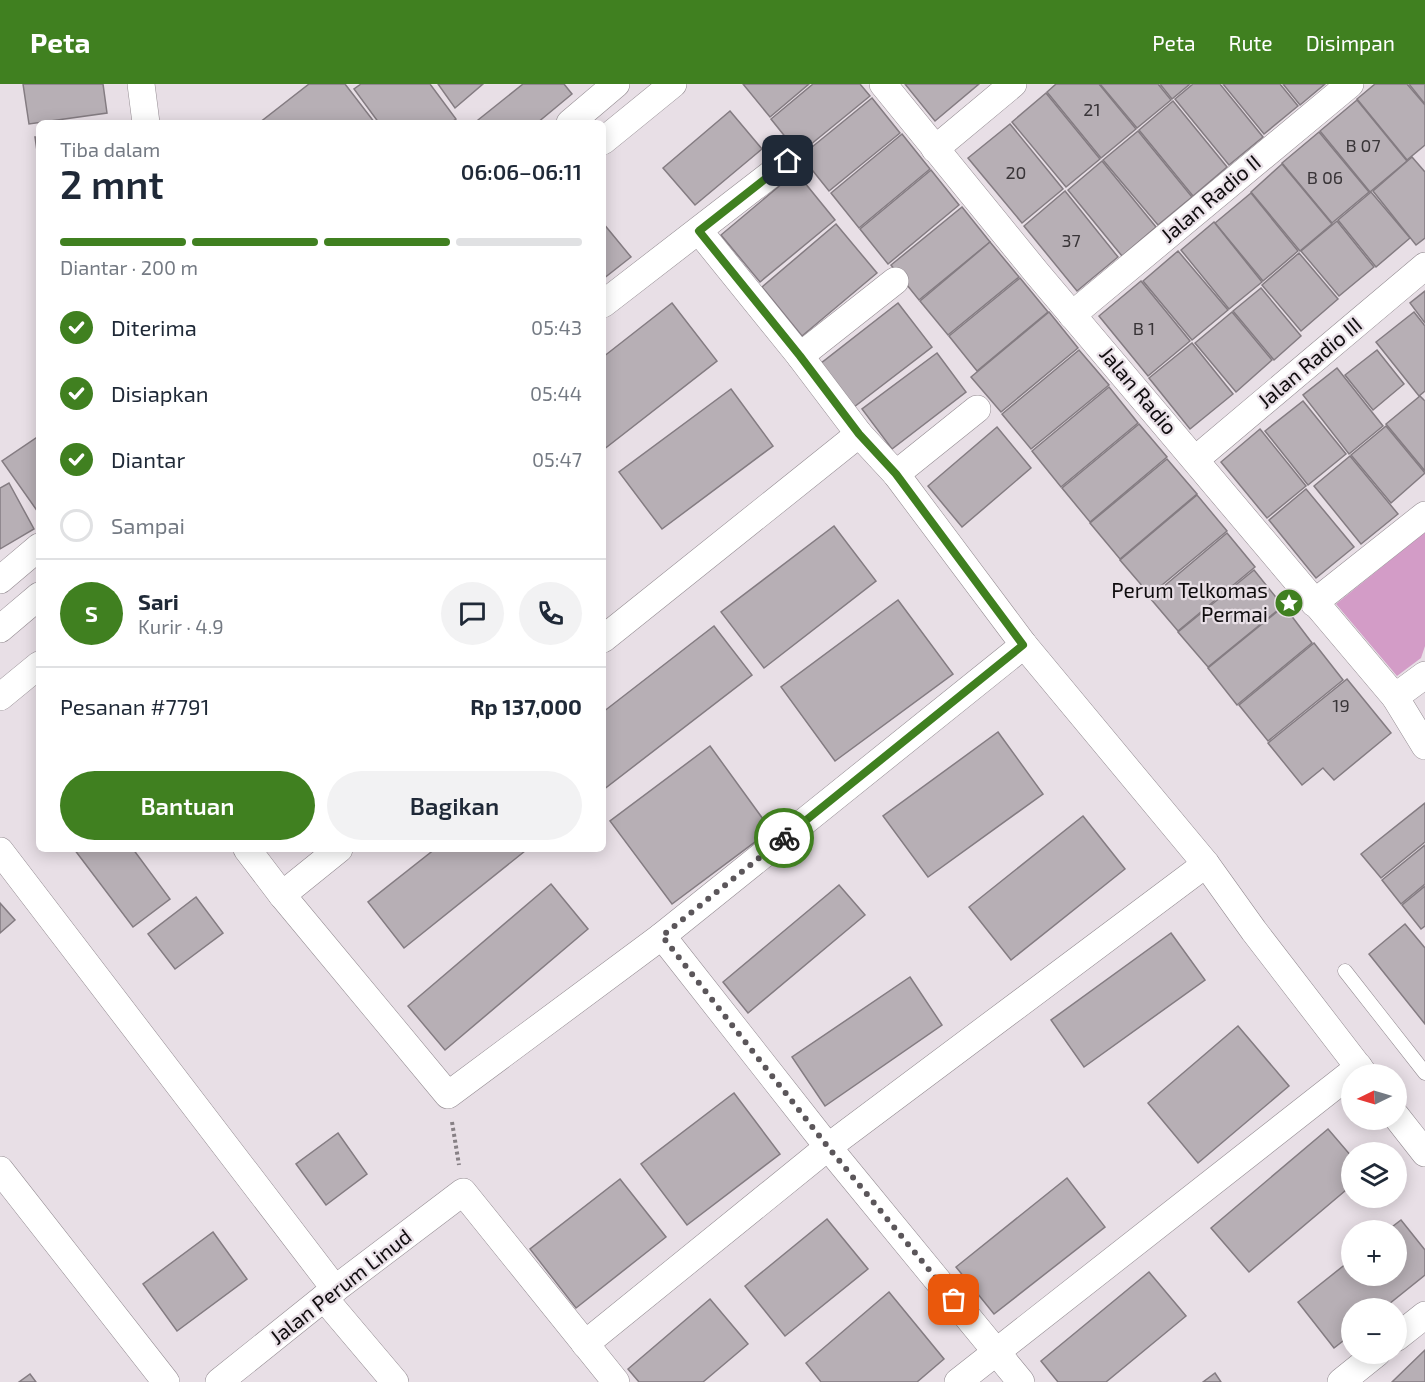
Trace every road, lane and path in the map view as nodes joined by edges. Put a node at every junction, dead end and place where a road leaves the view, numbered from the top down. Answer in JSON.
{"nodes":[{"id":1,"x":141,"y":84,"type":"edge"},
{"id":2,"x":673,"y":84,"type":"edge"},
{"id":3,"x":883,"y":84,"type":"edge"},
{"id":4,"x":1013,"y":84,"type":"edge"},
{"id":5,"x":1350,"y":84,"type":"edge"},
{"id":6,"x":600,"y":89,"type":"edge"},
{"id":7,"x":146,"y":120,"type":"edge"},
{"id":8,"x":573,"y":120,"type":"edge"},
{"id":9,"x":606,"y":139,"type":"edge"},
{"id":10,"x":935,"y":149,"type":"junction"},
{"id":11,"x":788,"y":161,"type":"dead end"},
{"id":12,"x":699,"y":231,"type":"junction"},
{"id":13,"x":1425,"y":266,"type":"edge"},
{"id":14,"x":895,"y":281,"type":"dead end"},
{"id":15,"x":606,"y":302,"type":"edge"},
{"id":16,"x":1072,"y":315,"type":"junction"},
{"id":17,"x":800,"y":356,"type":"junction"},
{"id":18,"x":977,"y":409,"type":"dead end"},
{"id":19,"x":859,"y":434,"type":"junction"},
{"id":20,"x":1196,"y":459,"type":"junction"},
{"id":21,"x":896,"y":474,"type":"junction"},
{"id":22,"x":1425,"y":515,"type":"edge"},
{"id":23,"x":36,"y":550,"type":"edge"},
{"id":24,"x":0,"y":580,"type":"edge"},
{"id":25,"x":36,"y":599,"type":"edge"},
{"id":26,"x":1314,"y":603,"type":"junction"},
{"id":27,"x":0,"y":629,"type":"edge"},
{"id":28,"x":606,"y":637,"type":"edge"},
{"id":29,"x":1023,"y":645,"type":"junction"},
{"id":30,"x":36,"y":667,"type":"edge"},
{"id":31,"x":1425,"y":675,"type":"edge"},
{"id":32,"x":1395,"y":696,"type":"junction"},
{"id":33,"x":0,"y":697,"type":"edge"},
{"id":34,"x":1425,"y":746,"type":"edge"},
{"id":35,"x":0,"y":851,"type":"edge"},
{"id":36,"x":249,"y":852,"type":"edge"},
{"id":37,"x":335,"y":852,"type":"edge"},
{"id":38,"x":1206,"y":864,"type":"junction"},
{"id":39,"x":282,"y":895,"type":"junction"},
{"id":40,"x":662,"y":936,"type":"junction"},
{"id":41,"x":1345,"y":971,"type":"dead end"},
{"id":42,"x":1356,"y":1064,"type":"edge"},
{"id":43,"x":1425,"y":1072,"type":"edge"},
{"id":44,"x":1341,"y":1086,"type":"edge"},
{"id":45,"x":448,"y":1095,"type":"junction"},
{"id":46,"x":1407,"y":1130,"type":"edge"},
{"id":47,"x":828,"y":1147,"type":"junction"},
{"id":48,"x":1425,"y":1153,"type":"edge"},
{"id":49,"x":0,"y":1170,"type":"edge"},
{"id":50,"x":464,"y":1192,"type":"junction"},
{"id":51,"x":330,"y":1294,"type":"junction"},
{"id":52,"x":1425,"y":1315,"type":"edge"},
{"id":53,"x":1407,"y":1329,"type":"edge"},
{"id":54,"x":585,"y":1344,"type":"junction"},
{"id":55,"x":996,"y":1352,"type":"junction"},
{"id":56,"x":1363,"y":1364,"type":"edge"},
{"id":57,"x":166,"y":1382,"type":"edge"},
{"id":58,"x":219,"y":1382,"type":"edge"},
{"id":59,"x":395,"y":1382,"type":"edge"},
{"id":60,"x":616,"y":1382,"type":"edge"},
{"id":61,"x":957,"y":1382,"type":"edge"},
{"id":62,"x":1021,"y":1382,"type":"edge"},
{"id":63,"x":1341,"y":1382,"type":"edge"}],
"edges":[{"from":1,"to":7,"type":"street"},
{"from":2,"to":9,"type":"street"},
{"from":3,"to":10,"type":"street","name":"Jalan Radio"},
{"from":4,"to":10,"type":"street"},
{"from":5,"to":16,"type":"street","name":"Jalan Radio II"},
{"from":6,"to":8,"type":"street"},
{"from":10,"to":16,"type":"street","name":"Jalan Radio"},
{"from":11,"to":12,"type":"street"},
{"from":12,"to":15,"type":"street"},
{"from":12,"to":17,"type":"street"},
{"from":13,"to":20,"type":"street","name":"Jalan Radio III"},
{"from":14,"to":17,"type":"street"},
{"from":16,"to":20,"type":"street","name":"Jalan Radio"},
{"from":17,"to":19,"type":"street"},
{"from":18,"to":21,"type":"street"},
{"from":19,"to":21,"type":"street"},
{"from":19,"to":28,"type":"street"},
{"from":20,"to":26,"type":"street","name":"Jalan Radio"},
{"from":21,"to":29,"type":"street"},
{"from":22,"to":26,"type":"street"},
{"from":23,"to":24,"type":"street"},
{"from":25,"to":27,"type":"street"},
{"from":26,"to":32,"type":"street","name":"Jalan Radio"},
{"from":29,"to":38,"type":"street"},
{"from":29,"to":40,"type":"street"},
{"from":30,"to":33,"type":"street"},
{"from":31,"to":32,"type":"street"},
{"from":32,"to":34,"type":"street","name":"Jalan Radio"},
{"from":35,"to":51,"type":"street"},
{"from":36,"to":39,"type":"street"},
{"from":37,"to":39,"type":"street"},
{"from":38,"to":42,"type":"street"},
{"from":38,"to":47,"type":"street"},
{"from":39,"to":45,"type":"street"},
{"from":40,"to":45,"type":"street"},
{"from":40,"to":47,"type":"street"},
{"from":41,"to":43,"type":"lane"},
{"from":44,"to":55,"type":"street"},
{"from":45,"to":50,"type":"path"},
{"from":46,"to":48,"type":"street"},
{"from":47,"to":54,"type":"street"},
{"from":47,"to":55,"type":"street"},
{"from":49,"to":57,"type":"street"},
{"from":50,"to":51,"type":"street","name":"Jalan Perum Linud"},
{"from":50,"to":54,"type":"street"},
{"from":51,"to":58,"type":"street","name":"Jalan Perum Linud"},
{"from":51,"to":59,"type":"street"},
{"from":52,"to":53,"type":"street"},
{"from":54,"to":60,"type":"street"},
{"from":55,"to":61,"type":"street"},
{"from":55,"to":62,"type":"street"},
{"from":56,"to":63,"type":"street"}]}
